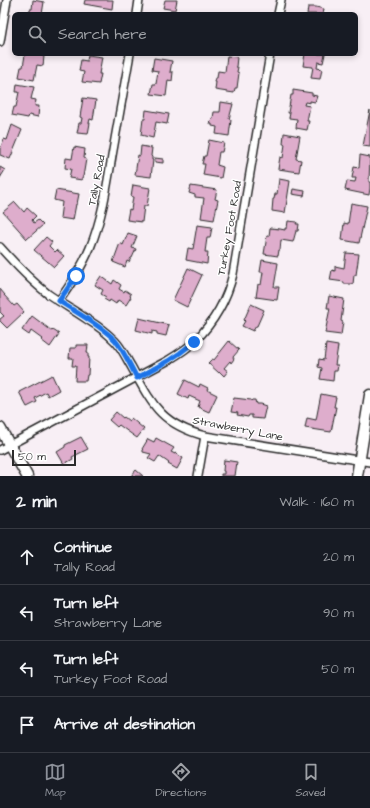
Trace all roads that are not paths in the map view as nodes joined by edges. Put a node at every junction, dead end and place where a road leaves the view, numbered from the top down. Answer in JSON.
{"nodes":[{"id":1,"x":7,"y":0,"type":"edge"},
{"id":2,"x":139,"y":0,"type":"edge"},
{"id":3,"x":280,"y":0,"type":"edge"},
{"id":4,"x":137,"y":12,"type":"edge"},
{"id":5,"x":278,"y":12,"type":"edge"},
{"id":6,"x":0,"y":42,"type":"edge"},
{"id":7,"x":130,"y":56,"type":"edge"},
{"id":8,"x":270,"y":56,"type":"edge"},
{"id":9,"x":0,"y":247,"type":"edge"},
{"id":10,"x":59,"y":301,"type":"junction"},
{"id":11,"x":137,"y":378,"type":"junction"},
{"id":12,"x":370,"y":395,"type":"edge"},
{"id":13,"x":0,"y":428,"type":"edge"},
{"id":14,"x":205,"y":436,"type":"junction"},
{"id":15,"x":5,"y":448,"type":"edge"},
{"id":16,"x":359,"y":460,"type":"junction"},
{"id":17,"x":370,"y":462,"type":"edge"},
{"id":18,"x":27,"y":476,"type":"edge"},
{"id":19,"x":198,"y":476,"type":"edge"},
{"id":20,"x":356,"y":476,"type":"edge"}],
"edges":[{"from":1,"to":6,"type":"street"},
{"from":2,"to":4,"type":"street"},
{"from":3,"to":5,"type":"street"},
{"from":7,"to":10,"type":"street","name":"Tally Road"},
{"from":8,"to":11,"type":"street","name":"Turkey Foot Road"},
{"from":9,"to":10,"type":"street","name":"Strawberry Lane"},
{"from":10,"to":11,"type":"street","name":"Strawberry Lane"},
{"from":11,"to":14,"type":"street","name":"Strawberry Lane"},
{"from":11,"to":15,"type":"street","name":"Turkey Foot Road"},
{"from":12,"to":16,"type":"street"},
{"from":13,"to":15,"type":"street"},
{"from":14,"to":16,"type":"street","name":"Strawberry Lane"},
{"from":14,"to":19,"type":"street"},
{"from":15,"to":18,"type":"street"},
{"from":16,"to":17,"type":"street","name":"Strawberry Lane"},
{"from":16,"to":20,"type":"street"}]}
